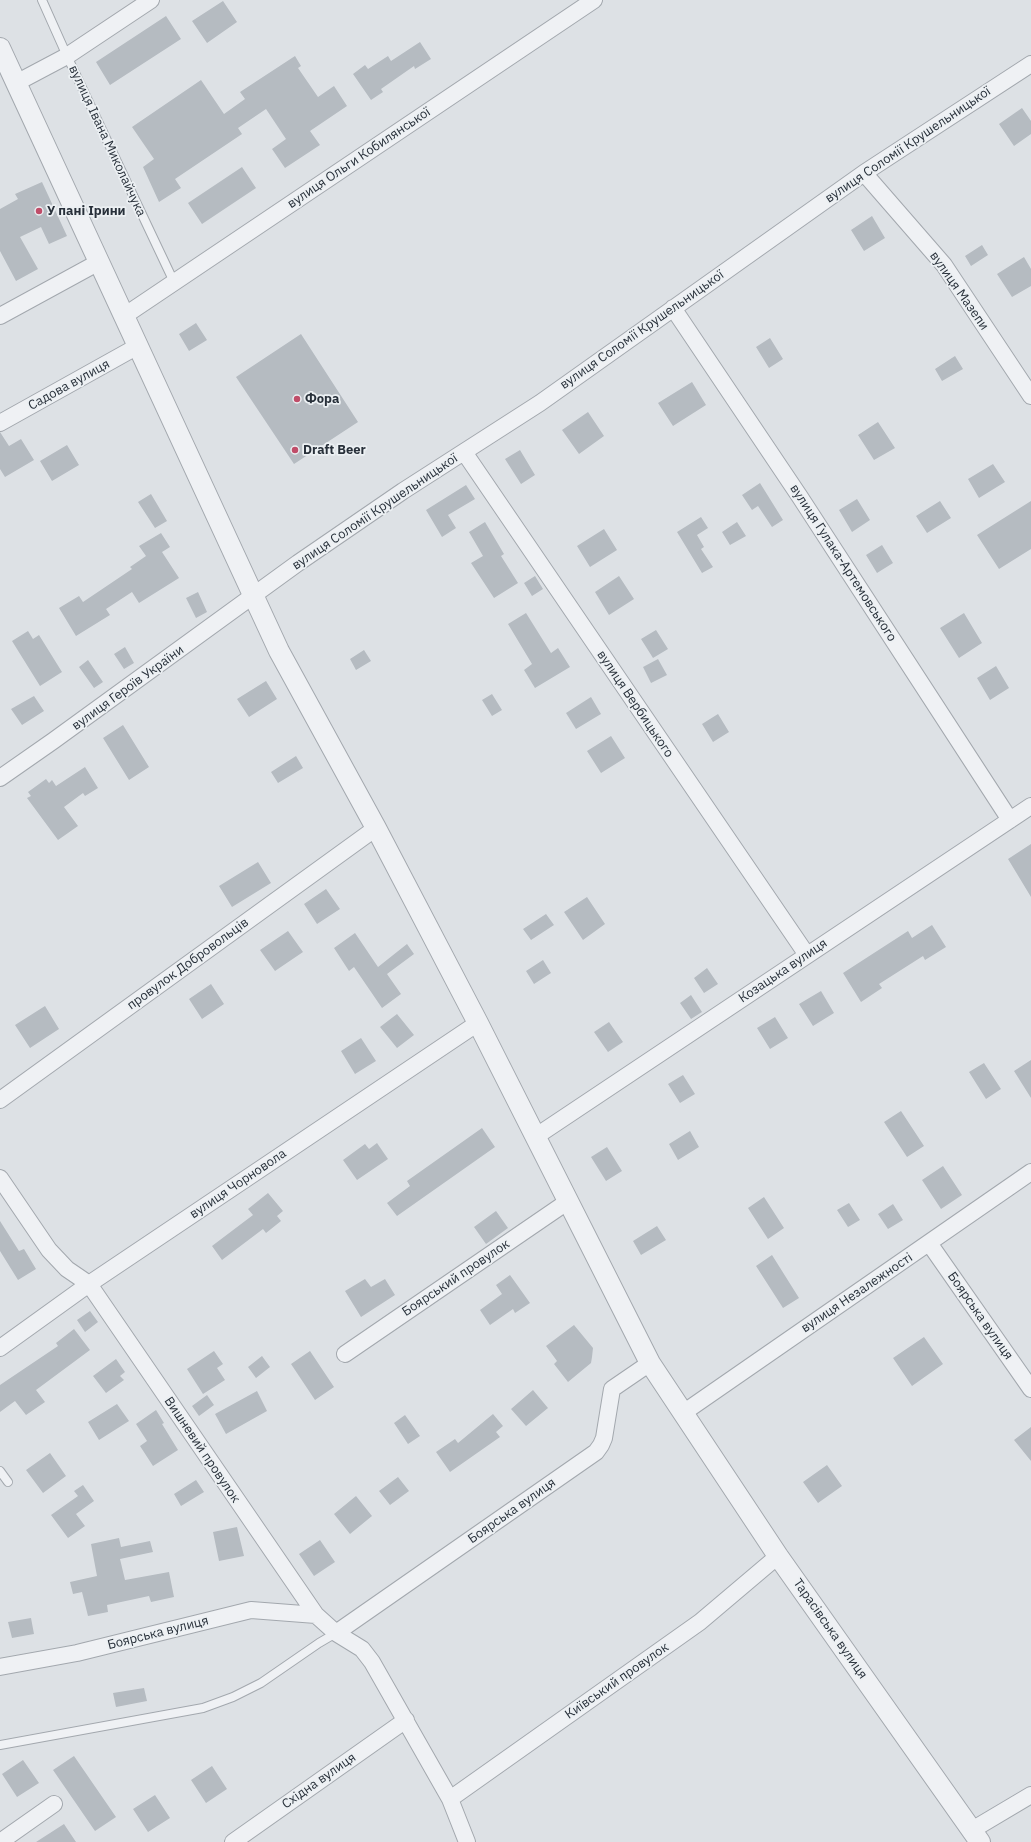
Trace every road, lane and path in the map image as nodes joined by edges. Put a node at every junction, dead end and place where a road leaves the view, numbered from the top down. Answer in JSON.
{"nodes":[{"id":1,"x":42,"y":0,"type":"edge"},
{"id":2,"x":151,"y":0,"type":"edge"},
{"id":3,"x":594,"y":0,"type":"edge"},
{"id":4,"x":0,"y":48,"type":"edge"},
{"id":5,"x":67,"y":56,"type":"junction"},
{"id":6,"x":1031,"y":64,"type":"edge"},
{"id":7,"x":16,"y":83,"type":"junction"},
{"id":8,"x":864,"y":173,"type":"junction"},
{"id":9,"x":99,"y":262,"type":"junction"},
{"id":10,"x":174,"y":282,"type":"junction"},
{"id":11,"x":673,"y":308,"type":"junction"},
{"id":12,"x":0,"y":316,"type":"edge"},
{"id":13,"x":124,"y":316,"type":"junction"},
{"id":14,"x":138,"y":346,"type":"junction"},
{"id":15,"x":1031,"y":396,"type":"edge"},
{"id":16,"x":0,"y":423,"type":"edge"},
{"id":17,"x":464,"y":452,"type":"junction"},
{"id":18,"x":254,"y":596,"type":"junction"},
{"id":19,"x":0,"y":778,"type":"edge"},
{"id":20,"x":1031,"y":806,"type":"edge"},
{"id":21,"x":1010,"y":820,"type":"junction"},
{"id":22,"x":376,"y":828,"type":"junction"},
{"id":23,"x":807,"y":955,"type":"junction"},
{"id":24,"x":478,"y":1023,"type":"junction"},
{"id":25,"x":0,"y":1100,"type":"edge"},
{"id":26,"x":535,"y":1137,"type":"junction"},
{"id":27,"x":1031,"y":1172,"type":"edge"},
{"id":28,"x":0,"y":1178,"type":"edge"},
{"id":29,"x":567,"y":1202,"type":"junction"},
{"id":30,"x":930,"y":1243,"type":"junction"},
{"id":31,"x":89,"y":1284,"type":"junction"},
{"id":32,"x":0,"y":1348,"type":"edge"},
{"id":33,"x":345,"y":1354,"type":"dead end"},
{"id":34,"x":650,"y":1363,"type":"junction"},
{"id":35,"x":1031,"y":1389,"type":"edge"},
{"id":36,"x":683,"y":1413,"type":"junction"},
{"id":37,"x":0,"y":1471,"type":"edge"},
{"id":38,"x":8,"y":1482,"type":"dead end"},
{"id":39,"x":778,"y":1556,"type":"junction"},
{"id":40,"x":316,"y":1615,"type":"junction"},
{"id":41,"x":336,"y":1633,"type":"junction"},
{"id":42,"x":0,"y":1667,"type":"edge"},
{"id":43,"x":406,"y":1720,"type":"junction"},
{"id":44,"x":0,"y":1744,"type":"edge"},
{"id":45,"x":1031,"y":1795,"type":"edge"},
{"id":46,"x":450,"y":1799,"type":"junction"},
{"id":47,"x":54,"y":1804,"type":"dead end"},
{"id":48,"x":976,"y":1836,"type":"edge"},
{"id":49,"x":0,"y":1842,"type":"edge"},
{"id":50,"x":233,"y":1842,"type":"edge"},
{"id":51,"x":467,"y":1842,"type":"edge"}],
"edges":[{"from":1,"to":5,"type":"lane","name":"вулиця Івана Миколайчука"},
{"from":2,"to":5,"type":"street"},
{"from":3,"to":10,"type":"street","name":"вулиця Ольги Кобилянської"},
{"from":4,"to":7,"type":"street","name":"Тарасівська вулиця"},
{"from":5,"to":7,"type":"street"},
{"from":5,"to":10,"type":"lane","name":"вулиця Івана Миколайчука"},
{"from":6,"to":8,"type":"street","name":"вулиця Соломії Крушельницької"},
{"from":7,"to":9,"type":"street","name":"Тарасівська вулиця"},
{"from":8,"to":11,"type":"street","name":"вулиця Соломії Крушельницької"},
{"from":8,"to":15,"type":"street","name":"вулиця Мазепи"},
{"from":9,"to":12,"type":"street"},
{"from":9,"to":13,"type":"street","name":"Тарасівська вулиця"},
{"from":10,"to":13,"type":"street","name":"вулиця Ольги Кобилянської"},
{"from":11,"to":17,"type":"street","name":"вулиця Соломії Крушельницької"},
{"from":11,"to":21,"type":"street","name":"вулиця Гулака-Артемовського"},
{"from":13,"to":14,"type":"street","name":"Тарасівська вулиця"},
{"from":14,"to":16,"type":"street","name":"Садова вулиця"},
{"from":14,"to":18,"type":"street","name":"Тарасівська вулиця"},
{"from":17,"to":18,"type":"street","name":"вулиця Соломії Крушельницької"},
{"from":17,"to":23,"type":"street","name":"вулиця Вербицького"},
{"from":18,"to":19,"type":"street","name":"вулиця Героїв України"},
{"from":18,"to":22,"type":"street","name":"Тарасівська вулиця"},
{"from":20,"to":21,"type":"street","name":"Козацька вулиця"},
{"from":21,"to":23,"type":"street","name":"Козацька вулиця"},
{"from":22,"to":24,"type":"street","name":"Тарасівська вулиця"},
{"from":22,"to":25,"type":"street","name":"провулок Добровольців"},
{"from":23,"to":26,"type":"street","name":"Козацька вулиця"},
{"from":24,"to":26,"type":"street","name":"Тарасівська вулиця"},
{"from":24,"to":31,"type":"street","name":"вулиця Чорновола"},
{"from":26,"to":29,"type":"street","name":"Тарасівська вулиця"},
{"from":27,"to":30,"type":"street","name":"вулиця Незалежності"},
{"from":28,"to":31,"type":"street"},
{"from":29,"to":33,"type":"street","name":"Боярський провулок"},
{"from":29,"to":34,"type":"street","name":"Тарасівська вулиця"},
{"from":30,"to":35,"type":"street","name":"Боярська вулиця"},
{"from":30,"to":36,"type":"street","name":"вулиця Незалежності"},
{"from":31,"to":32,"type":"street","name":"вулиця Чорновола"},
{"from":31,"to":40,"type":"street","name":"Вишневий провулок"},
{"from":34,"to":36,"type":"street","name":"Тарасівська вулиця"},
{"from":34,"to":41,"type":"street","name":"Боярська вулиця"},
{"from":36,"to":39,"type":"street","name":"Тарасівська вулиця"},
{"from":37,"to":38,"type":"lane"},
{"from":39,"to":46,"type":"street","name":"Київський провулок"},
{"from":39,"to":48,"type":"street","name":"Тарасівська вулиця"},
{"from":40,"to":41,"type":"street","name":"Вишневий провулок"},
{"from":40,"to":42,"type":"street","name":"Боярська вулиця"},
{"from":41,"to":43,"type":"street","name":"Вишневий провулок"},
{"from":41,"to":44,"type":"lane"},
{"from":43,"to":46,"type":"street","name":"Вишневий провулок"},
{"from":43,"to":50,"type":"street","name":"Східна вулиця"},
{"from":45,"to":48,"type":"street"},
{"from":46,"to":51,"type":"street","name":"Вишневий провулок"},
{"from":47,"to":49,"type":"street"}]}
